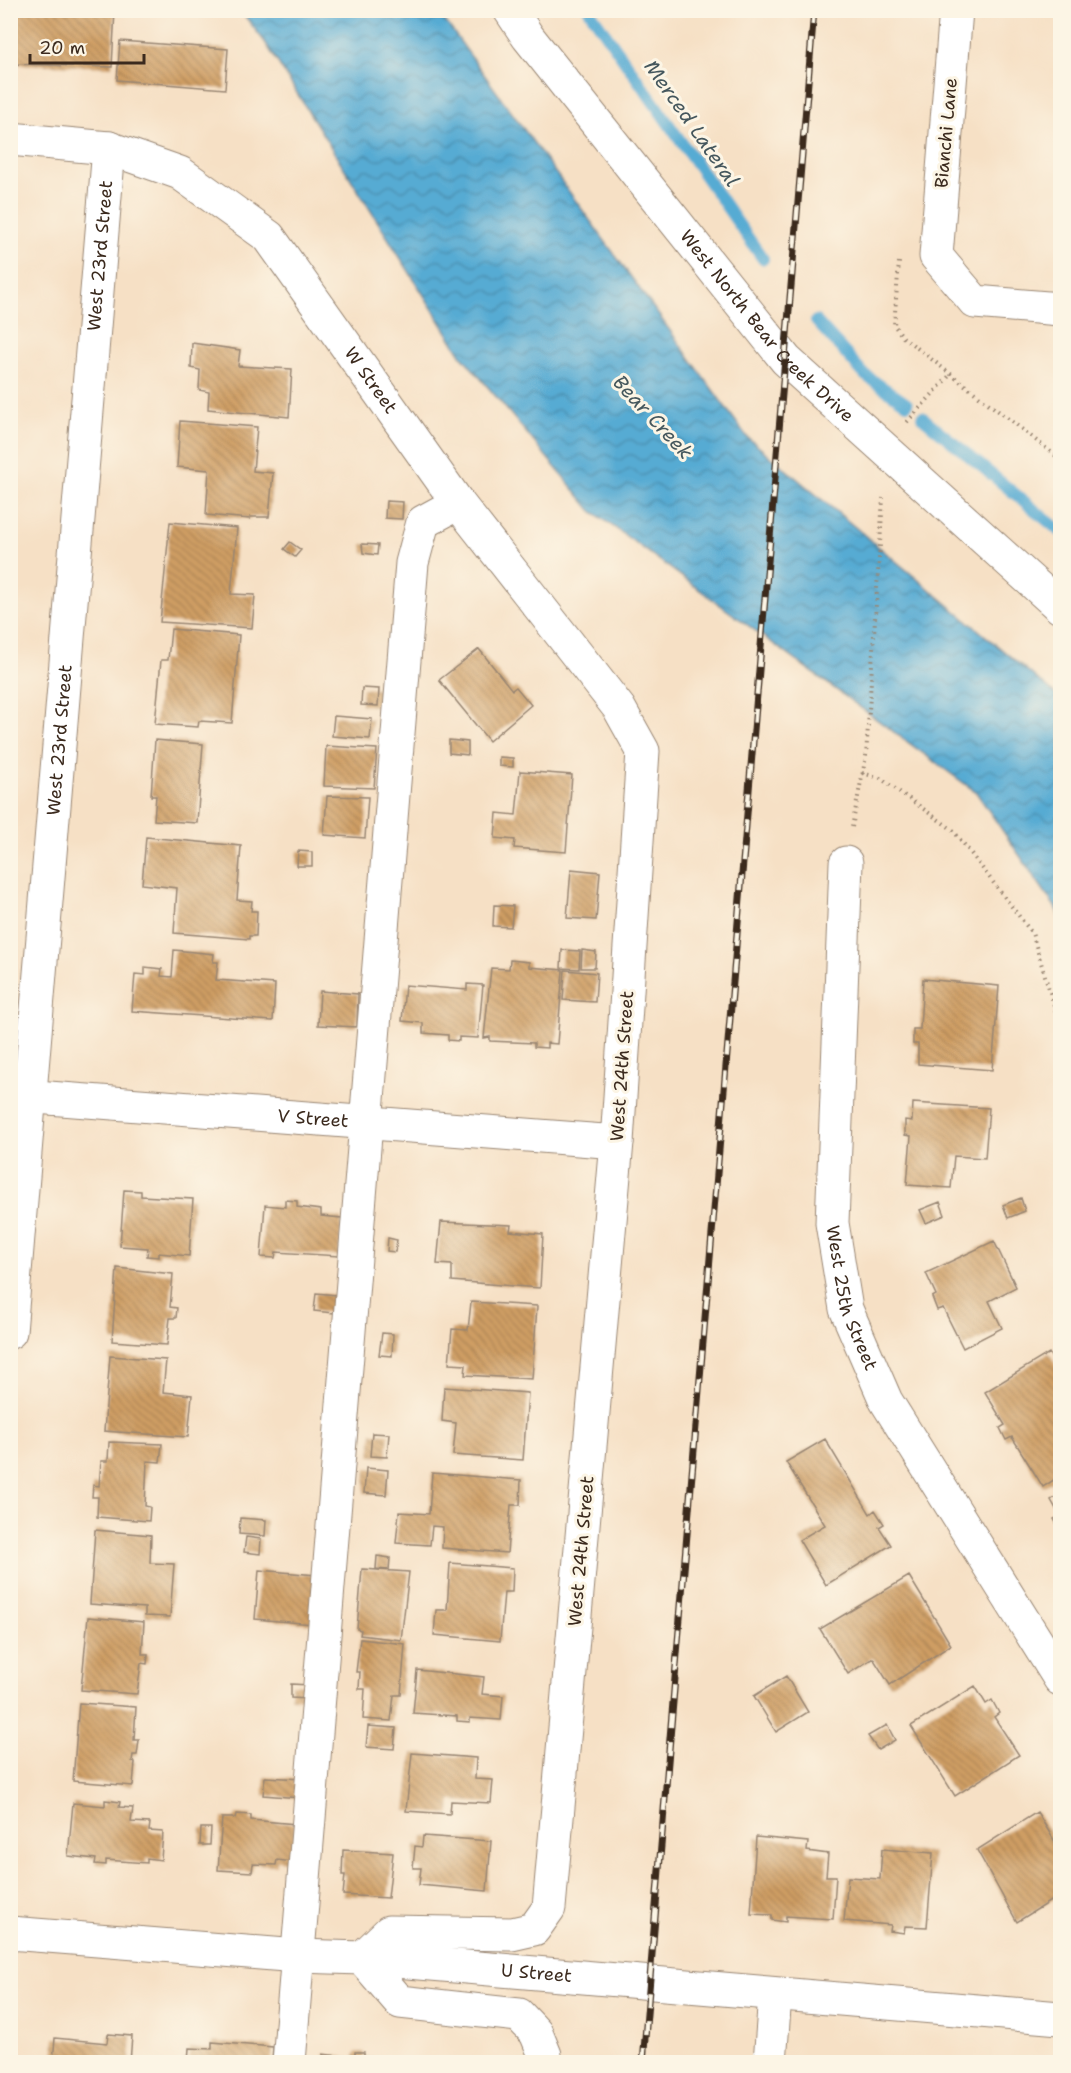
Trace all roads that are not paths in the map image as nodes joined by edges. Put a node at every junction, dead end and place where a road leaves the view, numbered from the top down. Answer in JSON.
{"nodes":[{"id":1,"x":510,"y":10,"type":"edge"},
{"id":2,"x":956,"y":10,"type":"edge"},
{"id":3,"x":10,"y":139,"type":"edge"},
{"id":4,"x":109,"y":148,"type":"junction"},
{"id":5,"x":1060,"y":309,"type":"edge"},
{"id":6,"x":458,"y":503,"type":"junction"},
{"id":7,"x":1060,"y":607,"type":"edge"},
{"id":8,"x":643,"y":751,"type":"joint"},
{"id":9,"x":846,"y":863,"type":"road end"},
{"id":10,"x":20,"y":1096,"type":"edge"},
{"id":11,"x":366,"y":1124,"type":"junction"},
{"id":12,"x":617,"y":1142,"type":"junction"},
{"id":13,"x":10,"y":1332,"type":"edge"},
{"id":14,"x":1060,"y":1679,"type":"edge"},
{"id":15,"x":10,"y":1933,"type":"edge"},
{"id":16,"x":298,"y":1956,"type":"junction"},
{"id":17,"x":362,"y":1958,"type":"junction"},
{"id":18,"x":775,"y":1995,"type":"junction"},
{"id":19,"x":1060,"y":2018,"type":"edge"},
{"id":20,"x":289,"y":2062,"type":"edge"},
{"id":21,"x":544,"y":2062,"type":"edge"},
{"id":22,"x":770,"y":2062,"type":"edge"}],
"edges":[{"from":1,"to":7,"type":"street","name":"West North Bear Creek Drive"},
{"from":2,"to":5,"type":"street","name":"Bianchi Lane"},
{"from":3,"to":4,"type":"street","name":"W Street"},
{"from":4,"to":6,"type":"street","name":"W Street"},
{"from":4,"to":10,"type":"street","name":"West 23rd Street"},
{"from":6,"to":8,"type":"street","name":"W Street"},
{"from":6,"to":11,"type":"street"},
{"from":8,"to":12,"type":"street","name":"West 24th Street"},
{"from":9,"to":14,"type":"street","name":"West 25th Street"},
{"from":10,"to":11,"type":"street","name":"V Street"},
{"from":10,"to":13,"type":"street","name":"West 23rd Street"},
{"from":11,"to":12,"type":"street","name":"V Street"},
{"from":11,"to":16,"type":"street"},
{"from":12,"to":17,"type":"street","name":"West 24th Street"},
{"from":15,"to":16,"type":"street","name":"U Street"},
{"from":16,"to":17,"type":"street","name":"U Street"},
{"from":16,"to":20,"type":"street"},
{"from":17,"to":18,"type":"street","name":"U Street"},
{"from":17,"to":21,"type":"street"},
{"from":18,"to":19,"type":"street","name":"U Street"},
{"from":18,"to":22,"type":"street"}]}
